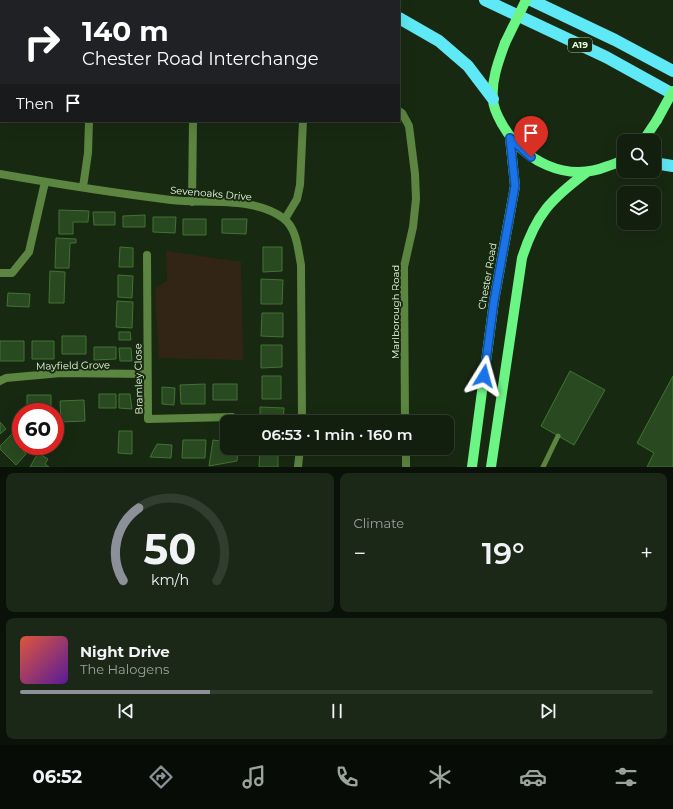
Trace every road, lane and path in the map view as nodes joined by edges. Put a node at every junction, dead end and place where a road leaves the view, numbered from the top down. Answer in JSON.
{"nodes":[{"id":1,"x":485,"y":0,"type":"edge"},
{"id":2,"x":526,"y":0,"type":"edge"},
{"id":3,"x":531,"y":0,"type":"edge"},
{"id":4,"x":400,"y":19,"type":"edge"},
{"id":5,"x":673,"y":71,"type":"edge"},
{"id":6,"x":673,"y":91,"type":"edge"},
{"id":7,"x":673,"y":94,"type":"edge"},
{"id":8,"x":492,"y":99,"type":"junction"},
{"id":9,"x":400,"y":112,"type":"edge"},
{"id":10,"x":89,"y":122,"type":"edge"},
{"id":11,"x":193,"y":122,"type":"edge"},
{"id":12,"x":303,"y":122,"type":"edge"},
{"id":13,"x":647,"y":134,"type":"edge"},
{"id":14,"x":510,"y":138,"type":"junction"},
{"id":15,"x":617,"y":163,"type":"edge"},
{"id":16,"x":661,"y":164,"type":"edge"},
{"id":17,"x":673,"y":166,"type":"edge"},
{"id":18,"x":587,"y":172,"type":"junction"},
{"id":19,"x":0,"y":174,"type":"edge"},
{"id":20,"x":45,"y":182,"type":"junction"},
{"id":21,"x":83,"y":187,"type":"junction"},
{"id":22,"x":192,"y":202,"type":"junction"},
{"id":23,"x":285,"y":219,"type":"junction"},
{"id":24,"x":147,"y":254,"type":"dead end"},
{"id":25,"x":0,"y":273,"type":"edge"},
{"id":26,"x":148,"y":374,"type":"junction"},
{"id":27,"x":0,"y":381,"type":"edge"},
{"id":28,"x":302,"y":415,"type":"edge"},
{"id":29,"x":405,"y":415,"type":"edge"},
{"id":30,"x":220,"y":417,"type":"edge"},
{"id":31,"x":558,"y":436,"type":"dead end"},
{"id":32,"x":299,"y":455,"type":"edge"},
{"id":33,"x":406,"y":455,"type":"edge"},
{"id":34,"x":298,"y":467,"type":"edge"},
{"id":35,"x":406,"y":467,"type":"edge"},
{"id":36,"x":472,"y":467,"type":"edge"},
{"id":37,"x":492,"y":467,"type":"edge"},
{"id":38,"x":543,"y":467,"type":"edge"}],
"edges":[{"from":1,"to":7,"type":"highway","number":"A19"},
{"from":2,"to":8,"type":"main road","bridge":true},
{"from":3,"to":5,"type":"highway","number":"A19"},
{"from":4,"to":8,"type":"highway"},
{"from":6,"to":13,"type":"main road","bridge":true},
{"from":8,"to":14,"type":"main road"},
{"from":9,"to":29,"type":"street","name":"Marlborough Road"},
{"from":10,"to":21,"type":"street"},
{"from":11,"to":22,"type":"street"},
{"from":12,"to":23,"type":"street"},
{"from":14,"to":18,"type":"main road"},
{"from":14,"to":36,"type":"main road","name":"Chester Road"},
{"from":15,"to":18,"type":"main road"},
{"from":16,"to":17,"type":"highway"},
{"from":18,"to":37,"type":"main road"},
{"from":19,"to":20,"type":"street","name":"Sevenoaks Drive"},
{"from":20,"to":21,"type":"street","name":"Sevenoaks Drive"},
{"from":20,"to":25,"type":"street"},
{"from":21,"to":22,"type":"street","name":"Sevenoaks Drive"},
{"from":22,"to":23,"type":"street","name":"Sevenoaks Drive"},
{"from":23,"to":28,"type":"street"},
{"from":24,"to":26,"type":"street","name":"Bramley Close"},
{"from":26,"to":27,"type":"street","name":"Mayfield Grove"},
{"from":26,"to":30,"type":"street","name":"Bramley Close"},
{"from":31,"to":38,"type":"lane"},
{"from":32,"to":34,"type":"street"},
{"from":33,"to":35,"type":"street"}]}
